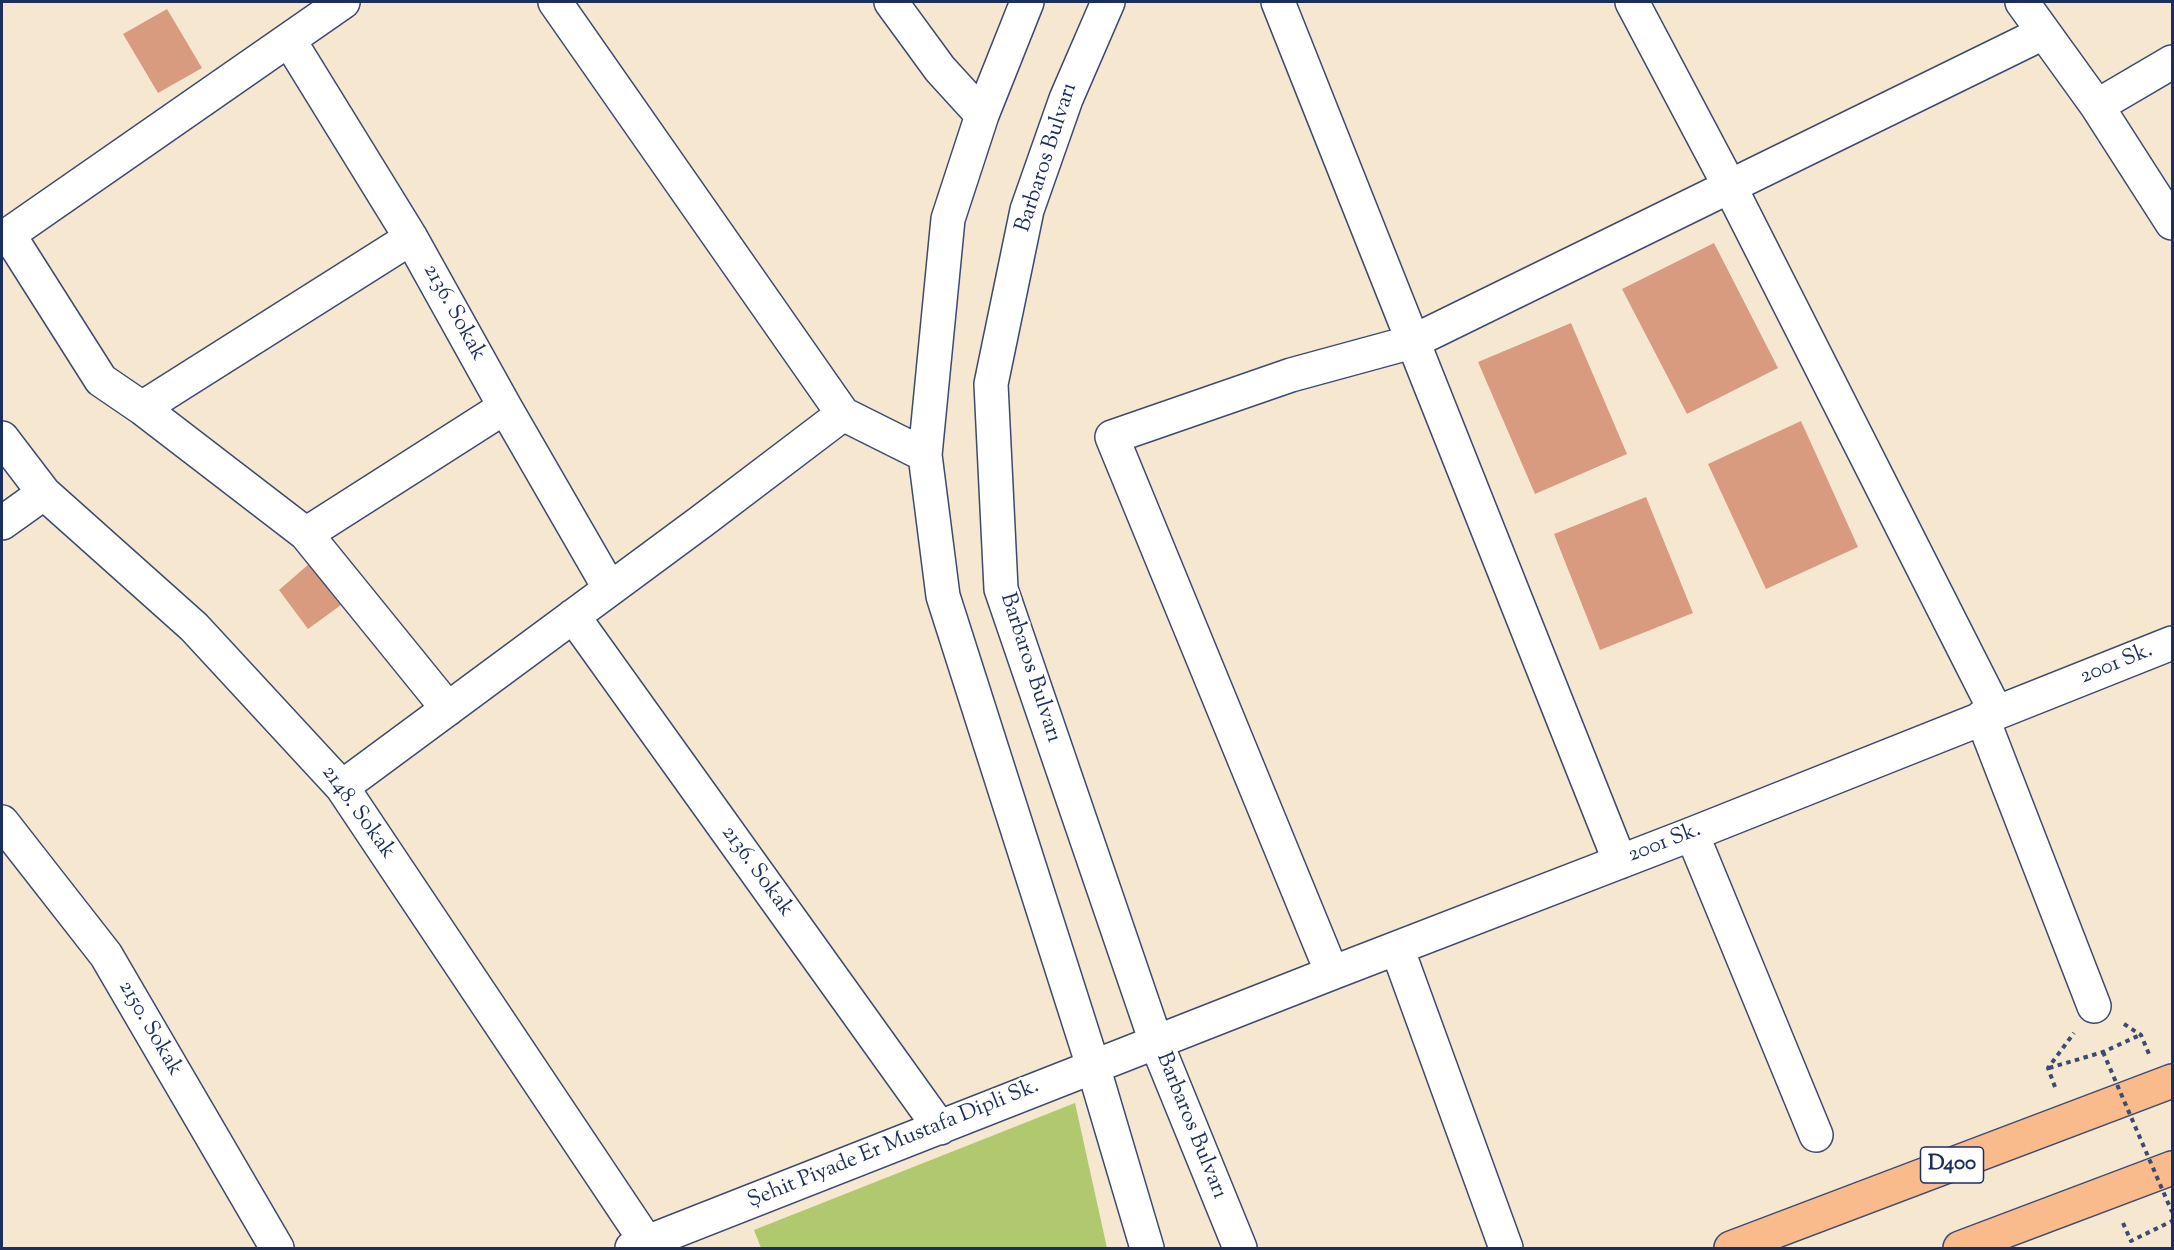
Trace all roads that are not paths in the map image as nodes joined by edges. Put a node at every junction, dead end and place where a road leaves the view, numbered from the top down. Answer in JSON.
{"nodes":[{"id":1,"x":344,"y":2,"type":"edge"},
{"id":2,"x":555,"y":2,"type":"edge"},
{"id":3,"x":891,"y":2,"type":"edge"},
{"id":4,"x":1027,"y":2,"type":"edge"},
{"id":5,"x":1108,"y":2,"type":"edge"},
{"id":6,"x":1278,"y":2,"type":"edge"},
{"id":7,"x":1632,"y":2,"type":"edge"},
{"id":8,"x":2022,"y":2,"type":"edge"},
{"id":9,"x":2043,"y":33,"type":"junction"},
{"id":10,"x":289,"y":40,"type":"junction"},
{"id":11,"x":2172,"y":62,"type":"edge"},
{"id":12,"x":2097,"y":106,"type":"junction"},
{"id":13,"x":982,"y":115,"type":"junction"},
{"id":14,"x":1730,"y":188,"type":"junction"},
{"id":15,"x":2172,"y":223,"type":"edge"},
{"id":16,"x":5,"y":237,"type":"edge"},
{"id":17,"x":411,"y":238,"type":"junction"},
{"id":18,"x":1412,"y":342,"type":"junction"},
{"id":19,"x":505,"y":407,"type":"junction"},
{"id":20,"x":142,"y":408,"type":"junction"},
{"id":21,"x":843,"y":414,"type":"junction"},
{"id":22,"x":2,"y":438,"type":"edge"},
{"id":23,"x":925,"y":455,"type":"junction"},
{"id":24,"x":44,"y":492,"type":"junction"},
{"id":25,"x":2,"y":523,"type":"edge"},
{"id":26,"x":306,"y":534,"type":"junction"},
{"id":27,"x":610,"y":589,"type":"junction"},
{"id":28,"x":573,"y":616,"type":"junction"},
{"id":29,"x":2172,"y":643,"type":"edge"},
{"id":30,"x":448,"y":709,"type":"junction"},
{"id":31,"x":1989,"y":715,"type":"junction"},
{"id":32,"x":342,"y":786,"type":"junction"},
{"id":33,"x":2,"y":822,"type":"edge"},
{"id":34,"x":1692,"y":834,"type":"junction"},
{"id":35,"x":1620,"y":862,"type":"junction"},
{"id":36,"x":1397,"y":948,"type":"junction"},
{"id":37,"x":1332,"y":973,"type":"junction"},
{"id":38,"x":2094,"y":1006,"type":"road end"},
{"id":39,"x":1156,"y":1042,"type":"junction"},
{"id":40,"x":1093,"y":1066,"type":"junction"},
{"id":41,"x":2167,"y":1083,"type":"edge"},
{"id":42,"x":940,"y":1128,"type":"junction"},
{"id":43,"x":1815,"y":1135,"type":"dead end"},
{"id":44,"x":2172,"y":1168,"type":"edge"},
{"id":45,"x":640,"y":1246,"type":"edge"},
{"id":46,"x":277,"y":1248,"type":"edge"},
{"id":47,"x":1146,"y":1248,"type":"edge"},
{"id":48,"x":1240,"y":1248,"type":"edge"},
{"id":49,"x":1506,"y":1248,"type":"edge"},
{"id":50,"x":1731,"y":1248,"type":"edge"},
{"id":51,"x":1960,"y":1248,"type":"edge"}],
"edges":[{"from":1,"to":10,"type":"street"},
{"from":2,"to":21,"type":"street"},
{"from":3,"to":13,"type":"street"},
{"from":4,"to":13,"type":"street"},
{"from":5,"to":39,"type":"street","name":"Barbaros Bulvarı"},
{"from":6,"to":18,"type":"street"},
{"from":7,"to":14,"type":"street"},
{"from":8,"to":9,"type":"street"},
{"from":9,"to":12,"type":"street"},
{"from":9,"to":14,"type":"street"},
{"from":10,"to":16,"type":"street"},
{"from":10,"to":17,"type":"street","name":"2136. Sokak"},
{"from":11,"to":12,"type":"street"},
{"from":12,"to":15,"type":"street"},
{"from":13,"to":23,"type":"street"},
{"from":14,"to":18,"type":"street"},
{"from":14,"to":31,"type":"street"},
{"from":16,"to":20,"type":"street"},
{"from":17,"to":19,"type":"street","name":"2136. Sokak"},
{"from":17,"to":20,"type":"street"},
{"from":18,"to":35,"type":"street"},
{"from":18,"to":37,"type":"street"},
{"from":19,"to":26,"type":"street"},
{"from":19,"to":27,"type":"street","name":"2136. Sokak"},
{"from":20,"to":26,"type":"street"},
{"from":21,"to":23,"type":"street"},
{"from":21,"to":27,"type":"street"},
{"from":22,"to":24,"type":"street","name":"2148. Sokak"},
{"from":23,"to":40,"type":"street"},
{"from":24,"to":25,"type":"street"},
{"from":24,"to":32,"type":"street","name":"2148. Sokak"},
{"from":26,"to":30,"type":"street"},
{"from":27,"to":28,"type":"street"},
{"from":28,"to":30,"type":"street"},
{"from":28,"to":42,"type":"street","name":"2136. Sokak"},
{"from":29,"to":31,"type":"street","name":"2001 Sk."},
{"from":30,"to":32,"type":"street"},
{"from":31,"to":34,"type":"street","name":"2001 Sk."},
{"from":31,"to":38,"type":"street"},
{"from":32,"to":45,"type":"street","name":"2148. Sokak"},
{"from":33,"to":46,"type":"street","name":"2150. Sokak"},
{"from":34,"to":35,"type":"street","name":"2001 Sk."},
{"from":34,"to":43,"type":"street"},
{"from":35,"to":36,"type":"street","name":"2001 Sk."},
{"from":36,"to":37,"type":"street","name":"2001 Sk."},
{"from":36,"to":49,"type":"street"},
{"from":37,"to":39,"type":"street","name":"2001 Sk."},
{"from":39,"to":40,"type":"street","name":"Şehit Piyade Er Mustafa Dipli Sk."},
{"from":39,"to":48,"type":"street","name":"Barbaros Bulvarı"},
{"from":40,"to":42,"type":"street","name":"Şehit Piyade Er Mustafa Dipli Sk."},
{"from":40,"to":47,"type":"street"},
{"from":41,"to":50,"type":"highway","number":"D400"},
{"from":42,"to":45,"type":"street","name":"Şehit Piyade Er Mustafa Dipli Sk."},
{"from":44,"to":51,"type":"highway"}]}
